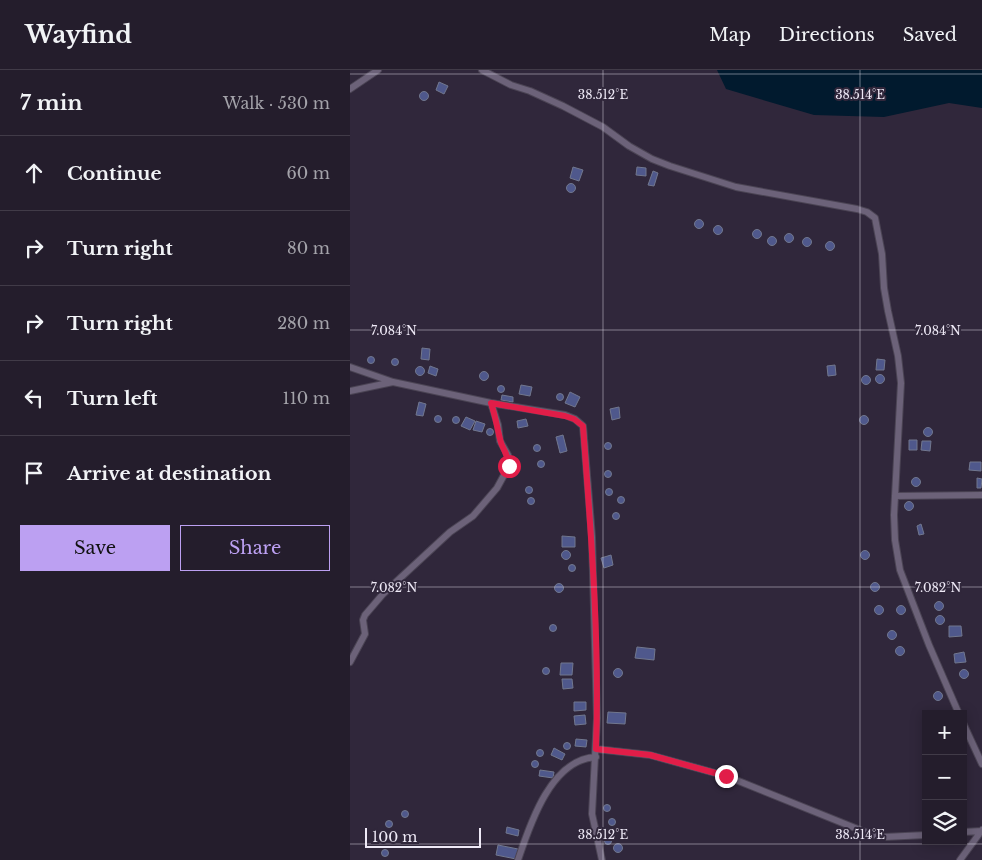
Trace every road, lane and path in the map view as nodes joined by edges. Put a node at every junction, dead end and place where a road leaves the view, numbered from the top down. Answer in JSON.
{"nodes":[{"id":1,"x":378,"y":70,"type":"edge"},
{"id":2,"x":482,"y":70,"type":"edge"},
{"id":3,"x":350,"y":89,"type":"edge"},
{"id":4,"x":350,"y":367,"type":"edge"},
{"id":5,"x":393,"y":382,"type":"junction"},
{"id":6,"x":350,"y":391,"type":"edge"},
{"id":7,"x":491,"y":403,"type":"junction"},
{"id":8,"x":982,"y":495,"type":"edge"},
{"id":9,"x":895,"y":496,"type":"junction"},
{"id":10,"x":350,"y":662,"type":"edge"},
{"id":11,"x":957,"y":710,"type":"edge"},
{"id":12,"x":967,"y":731,"type":"edge"},
{"id":13,"x":596,"y":749,"type":"junction"},
{"id":14,"x":596,"y":757,"type":"junction"},
{"id":15,"x":982,"y":764,"type":"edge"},
{"id":16,"x":982,"y":831,"type":"edge"},
{"id":17,"x":967,"y":832,"type":"edge"},
{"id":18,"x":922,"y":835,"type":"edge"},
{"id":19,"x":518,"y":860,"type":"edge"},
{"id":20,"x":602,"y":860,"type":"edge"},
{"id":21,"x":960,"y":860,"type":"edge"}],
"edges":[{"from":1,"to":3,"type":"street"},
{"from":2,"to":9,"type":"street"},
{"from":4,"to":5,"type":"street"},
{"from":5,"to":6,"type":"street"},
{"from":5,"to":7,"type":"street"},
{"from":7,"to":10,"type":"street"},
{"from":7,"to":13,"type":"street"},
{"from":8,"to":9,"type":"street"},
{"from":9,"to":11,"type":"street"},
{"from":12,"to":15,"type":"street"},
{"from":13,"to":14,"type":"street"},
{"from":13,"to":18,"type":"street"},
{"from":14,"to":19,"type":"street"},
{"from":14,"to":20,"type":"street"},
{"from":16,"to":17,"type":"street"},
{"from":16,"to":21,"type":"street"}]}
